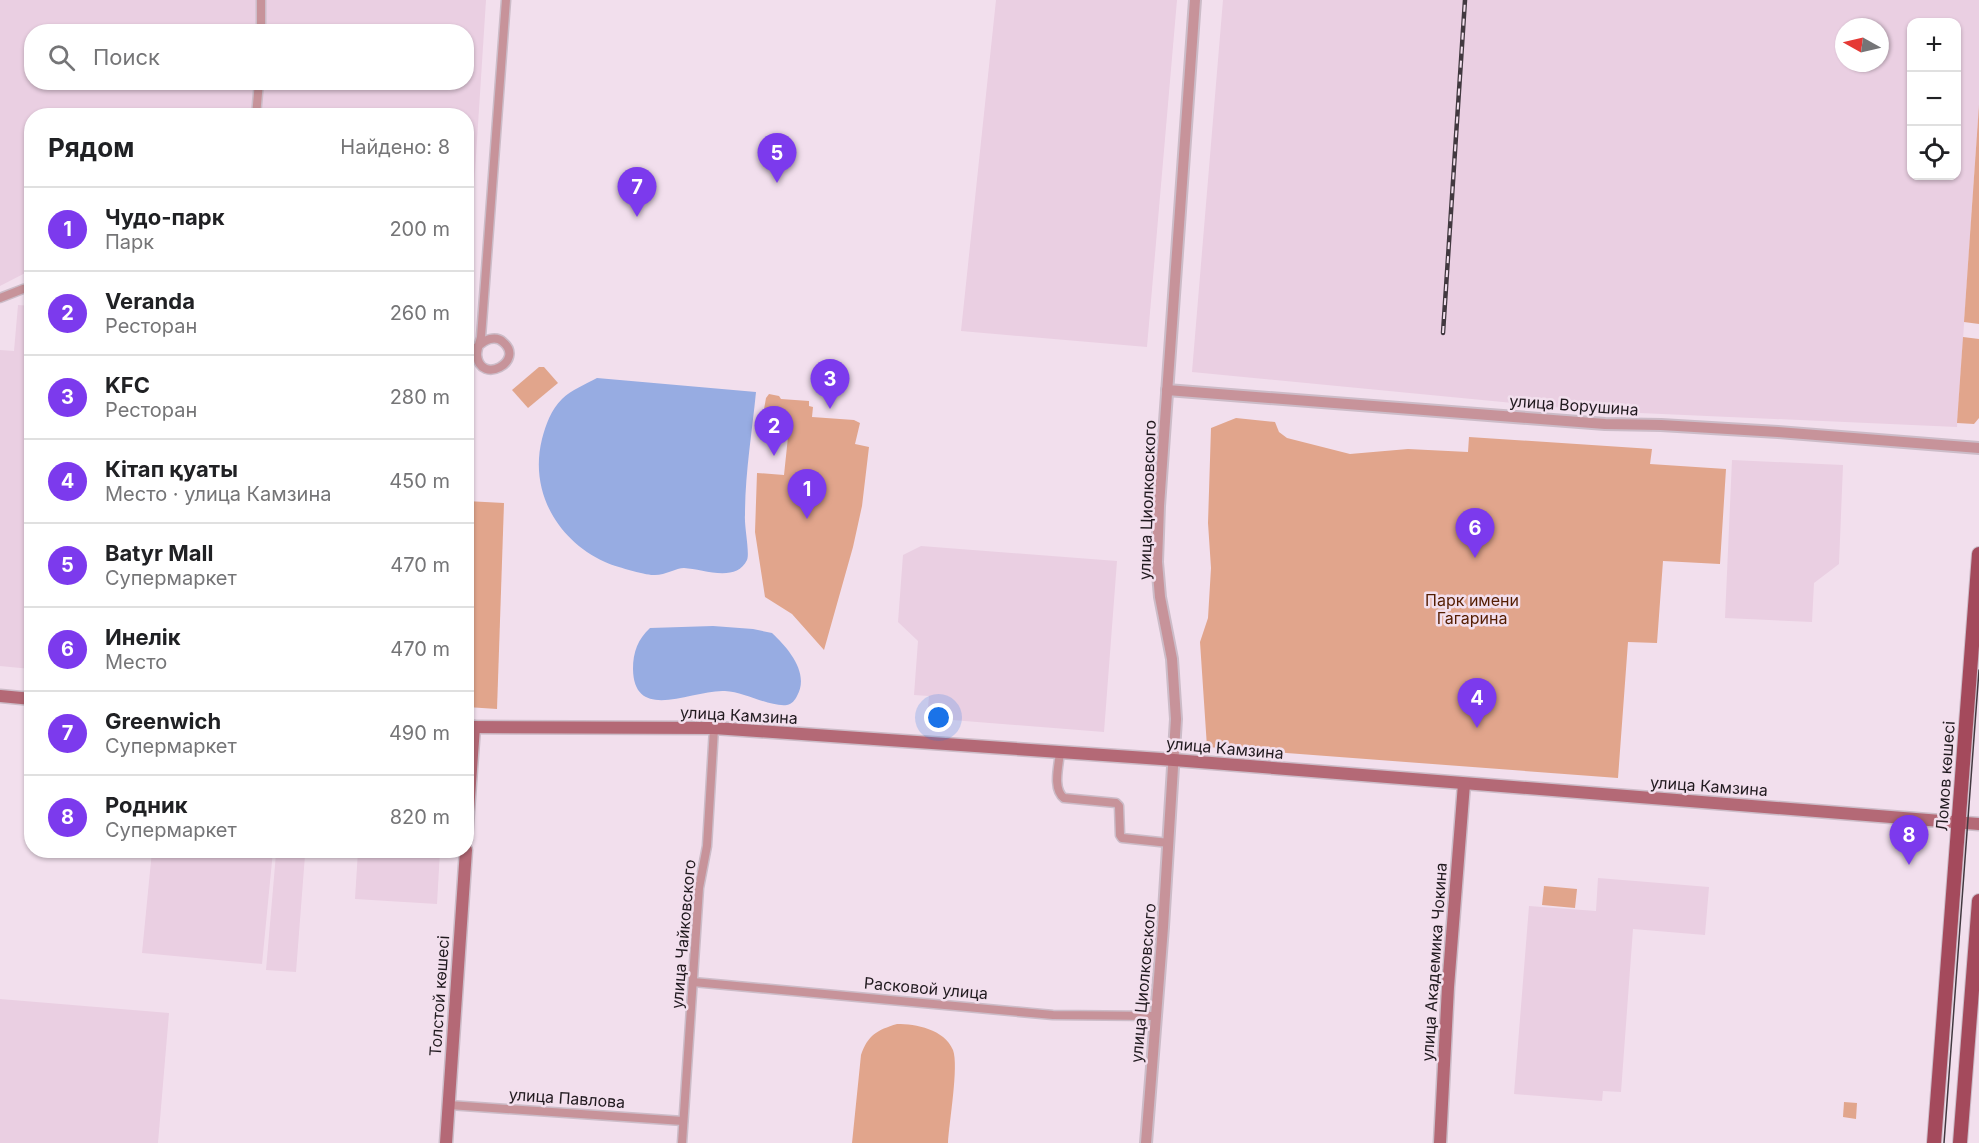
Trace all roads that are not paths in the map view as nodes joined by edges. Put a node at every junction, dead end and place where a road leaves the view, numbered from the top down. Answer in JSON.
{"nodes":[{"id":1,"x":261,"y":0,"type":"edge"},
{"id":2,"x":506,"y":0,"type":"edge"},
{"id":3,"x":1195,"y":0,"type":"edge"},
{"id":4,"x":261,"y":24,"type":"edge"},
{"id":5,"x":258,"y":90,"type":"edge"},
{"id":6,"x":257,"y":108,"type":"edge"},
{"id":7,"x":24,"y":289,"type":"edge"},
{"id":8,"x":0,"y":298,"type":"edge"},
{"id":9,"x":483,"y":310,"type":"junction"},
{"id":10,"x":498,"y":339,"type":"junction"},
{"id":11,"x":479,"y":346,"type":"junction"},
{"id":12,"x":474,"y":349,"type":"edge"},
{"id":13,"x":474,"y":362,"type":"edge"},
{"id":14,"x":483,"y":366,"type":"junction"},
{"id":15,"x":1167,"y":390,"type":"junction"},
{"id":16,"x":1979,"y":448,"type":"edge"},
{"id":17,"x":1979,"y":554,"type":"edge"},
{"id":18,"x":0,"y":696,"type":"edge"},
{"id":19,"x":24,"y":698,"type":"edge"},
{"id":20,"x":474,"y":727,"type":"edge"},
{"id":21,"x":714,"y":728,"type":"junction"},
{"id":22,"x":1060,"y":752,"type":"junction"},
{"id":23,"x":1174,"y":760,"type":"junction"},
{"id":24,"x":1464,"y":783,"type":"junction"},
{"id":25,"x":1958,"y":823,"type":"junction"},
{"id":26,"x":1979,"y":824,"type":"edge"},
{"id":27,"x":1169,"y":843,"type":"junction"},
{"id":28,"x":465,"y":858,"type":"edge"},
{"id":29,"x":1979,"y":901,"type":"edge"},
{"id":30,"x":693,"y":982,"type":"junction"},
{"id":31,"x":1156,"y":1016,"type":"junction"},
{"id":32,"x":449,"y":1105,"type":"junction"},
{"id":33,"x":683,"y":1121,"type":"junction"},
{"id":34,"x":446,"y":1143,"type":"edge"},
{"id":35,"x":682,"y":1143,"type":"edge"},
{"id":36,"x":1146,"y":1143,"type":"edge"},
{"id":37,"x":1440,"y":1143,"type":"edge"},
{"id":38,"x":1935,"y":1143,"type":"edge"},
{"id":39,"x":1960,"y":1143,"type":"edge"}],
"edges":[{"from":1,"to":4,"type":"street"},
{"from":2,"to":9,"type":"street"},
{"from":3,"to":15,"type":"street","name":"улица Циолковского"},
{"from":5,"to":6,"type":"street"},
{"from":7,"to":8,"type":"street"},
{"from":9,"to":10,"type":"street"},
{"from":9,"to":11,"type":"street"},
{"from":10,"to":11,"type":"street"},
{"from":10,"to":14,"type":"street"},
{"from":11,"to":12,"type":"street"},
{"from":11,"to":14,"type":"street"},
{"from":13,"to":14,"type":"street"},
{"from":15,"to":16,"type":"street","name":"улица Ворушина"},
{"from":15,"to":23,"type":"street","name":"улица Циолковского"},
{"from":17,"to":25,"type":"main road","name":"Ломов көшесі"},
{"from":18,"to":19,"type":"main road"},
{"from":20,"to":21,"type":"main road","name":"улица Камзина"},
{"from":21,"to":22,"type":"main road","name":"улица Камзина"},
{"from":21,"to":30,"type":"street","name":"улица Чайковского"},
{"from":22,"to":23,"type":"main road","name":"улица Камзина"},
{"from":22,"to":27,"type":"street"},
{"from":23,"to":24,"type":"main road","name":"улица Камзина"},
{"from":23,"to":27,"type":"street","name":"улица Циолковского"},
{"from":24,"to":25,"type":"main road","name":"улица Камзина"},
{"from":24,"to":37,"type":"main road","name":"улица Академика Чокина"},
{"from":25,"to":26,"type":"main road","name":"улица Камзина"},
{"from":25,"to":38,"type":"main road","name":"Ломов көшесі"},
{"from":27,"to":31,"type":"street","name":"улица Циолковского"},
{"from":28,"to":32,"type":"main road","name":"Толстой көшесі"},
{"from":29,"to":39,"type":"main road"},
{"from":30,"to":31,"type":"street","name":"Расковой улица"},
{"from":30,"to":33,"type":"street","name":"улица Чайковского"},
{"from":31,"to":36,"type":"street","name":"улица Циолковского"},
{"from":32,"to":33,"type":"street","name":"улица Павлова"},
{"from":32,"to":34,"type":"main road","name":"Толстой көшесі"},
{"from":33,"to":35,"type":"street","name":"улица Чайковского"}]}
